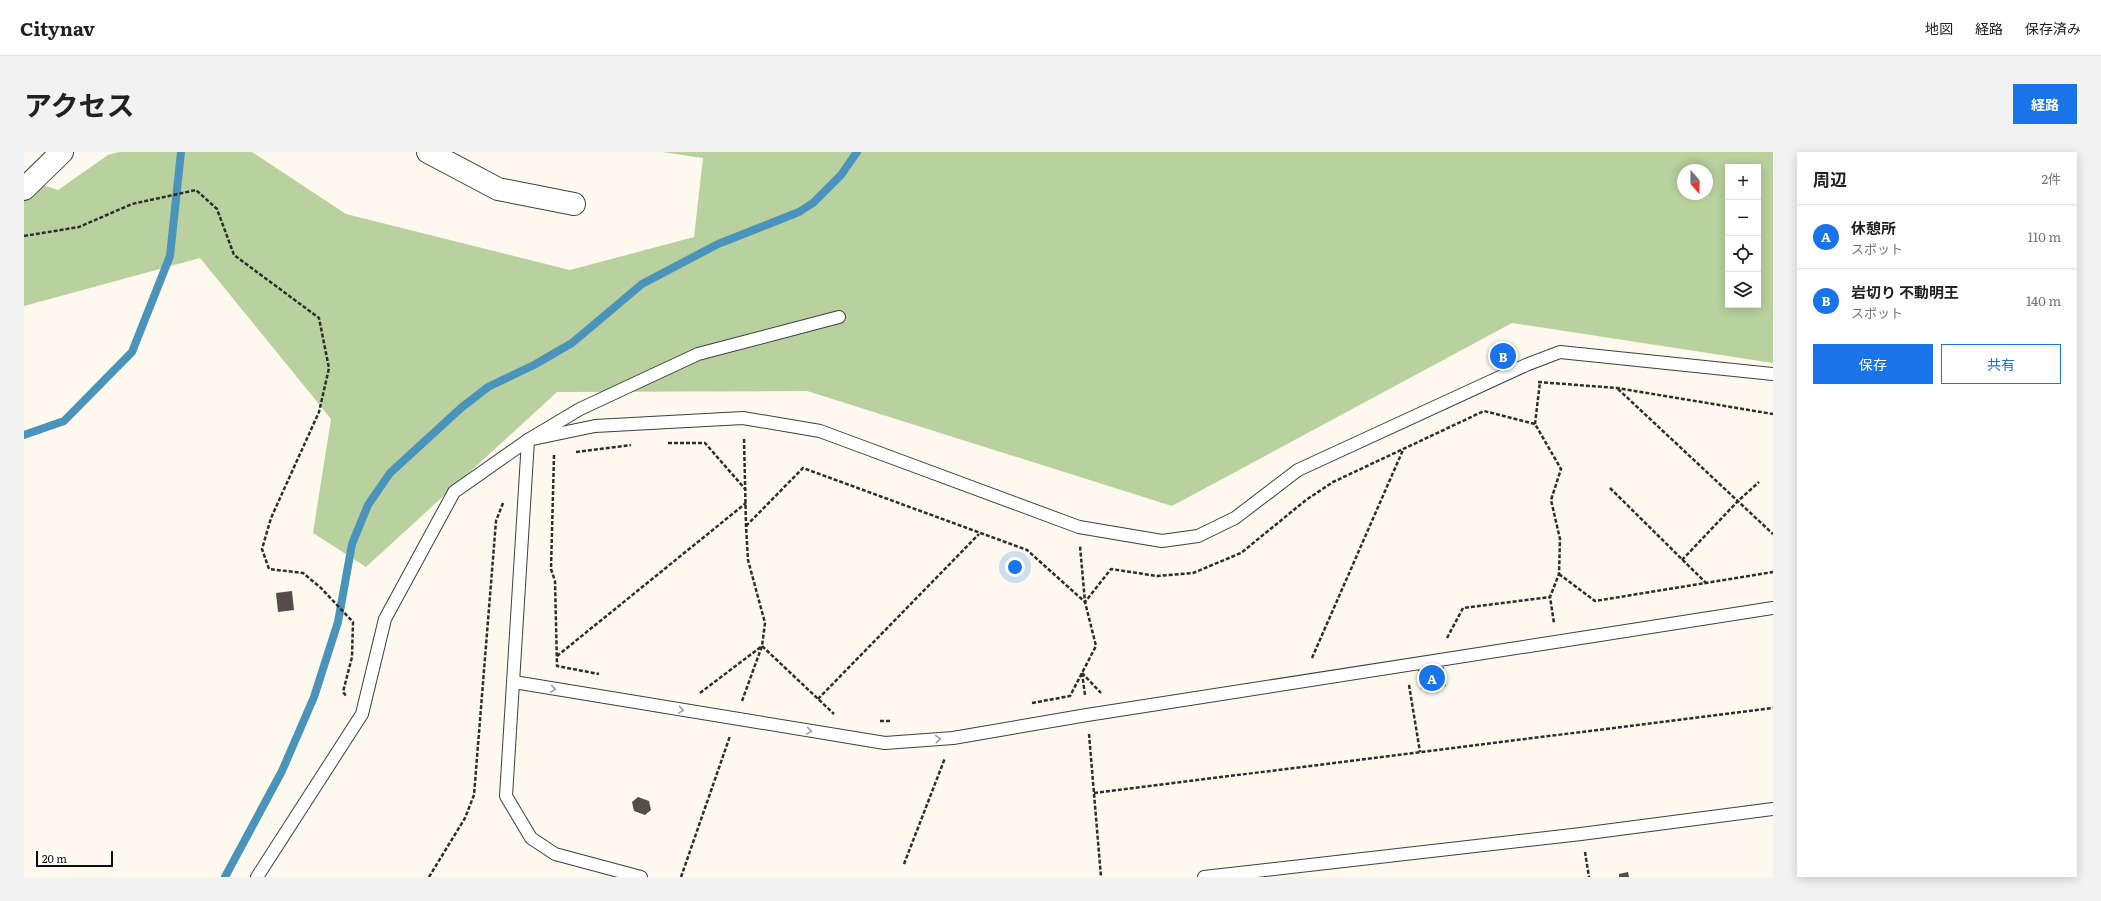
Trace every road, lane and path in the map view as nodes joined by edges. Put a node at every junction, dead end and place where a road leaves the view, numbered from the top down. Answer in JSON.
{"nodes":[{"id":1,"x":62,"y":152,"type":"edge"},
{"id":2,"x":428,"y":152,"type":"edge"},
{"id":3,"x":24,"y":189,"type":"edge"},
{"id":4,"x":574,"y":204,"type":"dead end"},
{"id":5,"x":24,"y":236,"type":"edge"},
{"id":6,"x":839,"y":317,"type":"dead end"},
{"id":7,"x":1773,"y":374,"type":"edge"},
{"id":8,"x":1540,"y":382,"type":"junction"},
{"id":9,"x":1532,"y":384,"type":"dead end"},
{"id":10,"x":1617,"y":388,"type":"junction"},
{"id":11,"x":1482,"y":406,"type":"dead end"},
{"id":12,"x":1484,"y":411,"type":"dead end"},
{"id":13,"x":1773,"y":414,"type":"edge"},
{"id":14,"x":743,"y":418,"type":"junction"},
{"id":15,"x":1535,"y":424,"type":"dead end"},
{"id":16,"x":528,"y":440,"type":"junction"},
{"id":17,"x":660,"y":444,"type":"dead end"},
{"id":18,"x":638,"y":445,"type":"dead end"},
{"id":19,"x":1403,"y":450,"type":"dead end"},
{"id":20,"x":569,"y":452,"type":"dead end"},
{"id":21,"x":562,"y":453,"type":"dead end"},
{"id":22,"x":1760,"y":482,"type":"dead end"},
{"id":23,"x":1610,"y":488,"type":"dead end"},
{"id":24,"x":746,"y":490,"type":"junction"},
{"id":25,"x":505,"y":499,"type":"dead end"},
{"id":26,"x":1738,"y":501,"type":"junction"},
{"id":27,"x":746,"y":503,"type":"junction"},
{"id":28,"x":1079,"y":526,"type":"junction"},
{"id":29,"x":979,"y":534,"type":"dead end"},
{"id":30,"x":1773,"y":534,"type":"edge"},
{"id":31,"x":1682,"y":560,"type":"junction"},
{"id":32,"x":1773,"y":572,"type":"edge"},
{"id":33,"x":1559,"y":574,"type":"dead end"},
{"id":34,"x":1706,"y":583,"type":"junction"},
{"id":35,"x":1550,"y":596,"type":"dead end"},
{"id":36,"x":1773,"y":608,"type":"edge"},
{"id":37,"x":1440,"y":639,"type":"dead end"},
{"id":38,"x":762,"y":646,"type":"junction"},
{"id":39,"x":557,"y":656,"type":"junction"},
{"id":40,"x":1320,"y":657,"type":"dead end"},
{"id":41,"x":1312,"y":658,"type":"junction"},
{"id":42,"x":1304,"y":660,"type":"dead end"},
{"id":43,"x":1406,"y":664,"type":"junction"},
{"id":44,"x":1082,"y":673,"type":"junction"},
{"id":45,"x":602,"y":675,"type":"dead end"},
{"id":46,"x":514,"y":682,"type":"junction"},
{"id":47,"x":692,"y":692,"type":"dead end"},
{"id":48,"x":1102,"y":694,"type":"dead end"},
{"id":49,"x":818,"y":699,"type":"junction"},
{"id":50,"x":1025,"y":704,"type":"dead end"},
{"id":51,"x":1773,"y":708,"type":"edge"},
{"id":52,"x":362,"y":714,"type":"junction"},
{"id":53,"x":1087,"y":715,"type":"junction"},
{"id":54,"x":837,"y":718,"type":"dead end"},
{"id":55,"x":736,"y":719,"type":"junction"},
{"id":56,"x":875,"y":720,"type":"dead end"},
{"id":57,"x":897,"y":722,"type":"dead end"},
{"id":58,"x":953,"y":738,"type":"junction"},
{"id":59,"x":1420,"y":752,"type":"junction"},
{"id":60,"x":1094,"y":792,"type":"junction"},
{"id":61,"x":1773,"y":809,"type":"edge"},
{"id":62,"x":1582,"y":834,"type":"junction"},
{"id":63,"x":904,"y":864,"type":"dead end"},
{"id":64,"x":257,"y":877,"type":"edge"},
{"id":65,"x":429,"y":877,"type":"edge"},
{"id":66,"x":641,"y":877,"type":"edge"},
{"id":67,"x":681,"y":877,"type":"edge"},
{"id":68,"x":1100,"y":877,"type":"edge"},
{"id":69,"x":1204,"y":877,"type":"edge"},
{"id":70,"x":1589,"y":877,"type":"edge"}],
"edges":[{"from":1,"to":3,"type":"street"},
{"from":2,"to":4,"type":"street"},
{"from":5,"to":52,"type":"path"},
{"from":6,"to":16,"type":"lane"},
{"from":7,"to":28,"type":"lane"},
{"from":8,"to":9,"type":"path"},
{"from":8,"to":10,"type":"path"},
{"from":8,"to":15,"type":"path"},
{"from":10,"to":13,"type":"path"},
{"from":10,"to":26,"type":"path"},
{"from":11,"to":12,"type":"path"},
{"from":14,"to":16,"type":"lane"},
{"from":14,"to":24,"type":"path"},
{"from":14,"to":28,"type":"lane"},
{"from":16,"to":46,"type":"lane"},
{"from":16,"to":52,"type":"lane"},
{"from":17,"to":24,"type":"path"},
{"from":18,"to":20,"type":"path"},
{"from":19,"to":41,"type":"path"},
{"from":21,"to":39,"type":"path"},
{"from":22,"to":26,"type":"path"},
{"from":23,"to":31,"type":"path"},
{"from":24,"to":27,"type":"path"},
{"from":25,"to":65,"type":"path"},
{"from":26,"to":30,"type":"path"},
{"from":26,"to":31,"type":"path"},
{"from":27,"to":38,"type":"path"},
{"from":27,"to":39,"type":"path"},
{"from":28,"to":44,"type":"path"},
{"from":29,"to":49,"type":"path"},
{"from":31,"to":34,"type":"path"},
{"from":32,"to":34,"type":"path"},
{"from":33,"to":34,"type":"path"},
{"from":35,"to":37,"type":"path"},
{"from":36,"to":43,"type":"lane"},
{"from":38,"to":47,"type":"path"},
{"from":38,"to":49,"type":"path"},
{"from":38,"to":55,"type":"path"},
{"from":39,"to":45,"type":"path"},
{"from":40,"to":41,"type":"path"},
{"from":41,"to":42,"type":"path"},
{"from":43,"to":53,"type":"lane"},
{"from":43,"to":59,"type":"path"},
{"from":44,"to":48,"type":"path"},
{"from":44,"to":50,"type":"path"},
{"from":44,"to":53,"type":"path"},
{"from":46,"to":55,"type":"lane","one_way":true},
{"from":46,"to":66,"type":"lane"},
{"from":49,"to":54,"type":"path"},
{"from":51,"to":59,"type":"path"},
{"from":52,"to":64,"type":"lane"},
{"from":53,"to":58,"type":"lane"},
{"from":53,"to":60,"type":"path"},
{"from":55,"to":58,"type":"lane","one_way":true},
{"from":55,"to":67,"type":"path"},
{"from":56,"to":57,"type":"path"},
{"from":58,"to":63,"type":"path"},
{"from":59,"to":60,"type":"path"},
{"from":60,"to":68,"type":"path"},
{"from":61,"to":62,"type":"lane"},
{"from":62,"to":69,"type":"lane"},
{"from":62,"to":70,"type":"path"}]}
